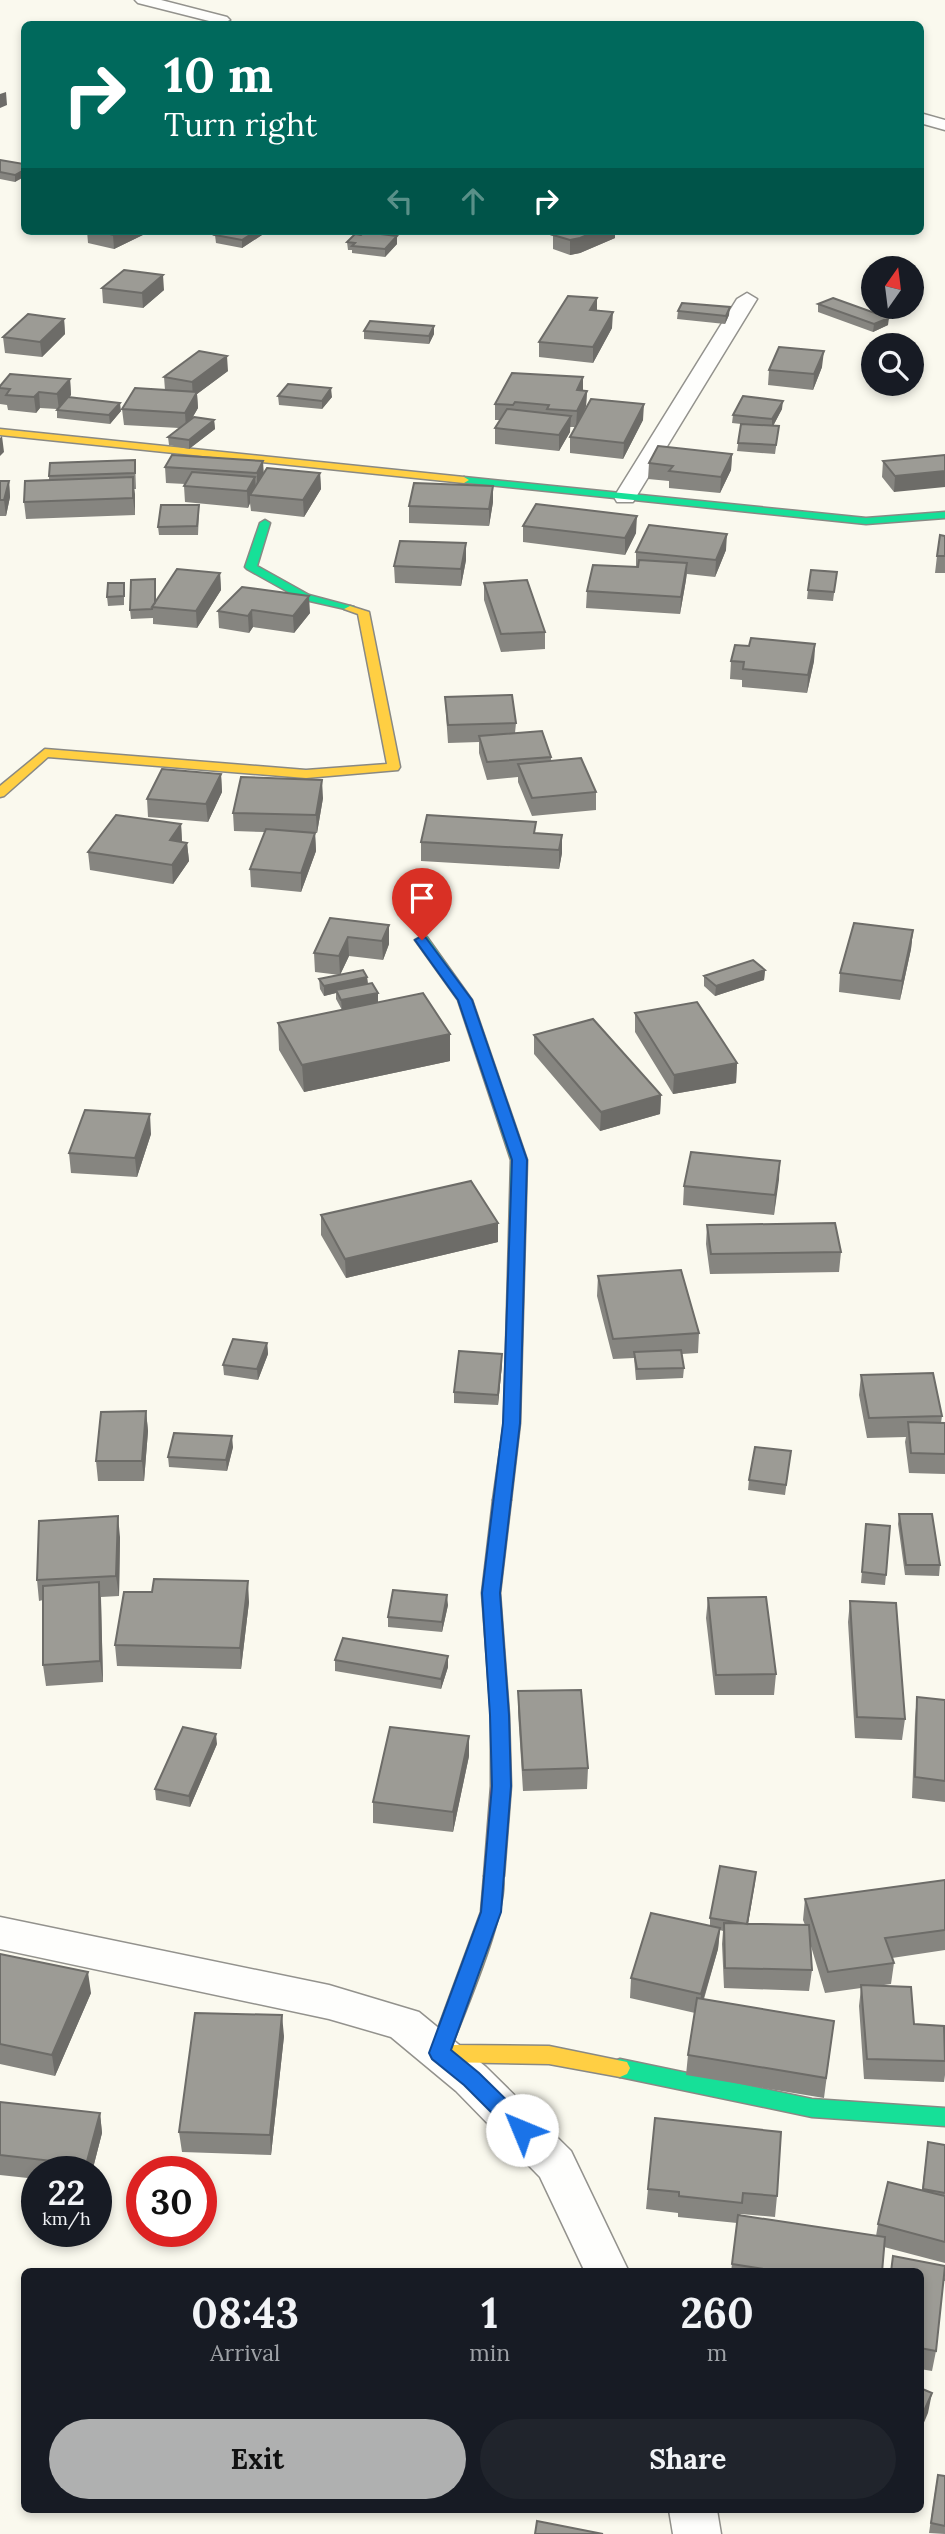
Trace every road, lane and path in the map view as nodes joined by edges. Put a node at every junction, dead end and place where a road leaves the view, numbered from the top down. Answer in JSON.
{"nodes":[{"id":1,"x":143,"y":0,"type":"edge"},
{"id":2,"x":222,"y":20,"type":"dead end"},
{"id":3,"x":924,"y":119,"type":"edge"},
{"id":4,"x":945,"y":125,"type":"edge"},
{"id":5,"x":747,"y":299,"type":"dead end"},
{"id":6,"x":0,"y":432,"type":"edge"},
{"id":7,"x":625,"y":497,"type":"junction"},
{"id":8,"x":945,"y":515,"type":"edge"},
{"id":9,"x":265,"y":523,"type":"dead end"},
{"id":10,"x":0,"y":793,"type":"edge"},
{"id":11,"x":422,"y":940,"type":"dead end"},
{"id":12,"x":0,"y":1933,"type":"edge"},
{"id":13,"x":439,"y":2053,"type":"junction"},
{"id":14,"x":945,"y":2117,"type":"edge"},
{"id":15,"x":605,"y":2268,"type":"edge"},
{"id":16,"x":694,"y":2513,"type":"edge"},
{"id":17,"x":697,"y":2534,"type":"edge"}],
"edges":[{"from":1,"to":2,"type":"street"},
{"from":3,"to":4,"type":"street"},
{"from":5,"to":7,"type":"street"},
{"from":6,"to":7,"type":"street"},
{"from":7,"to":8,"type":"street"},
{"from":9,"to":10,"type":"street"},
{"from":11,"to":13,"type":"street"},
{"from":12,"to":13,"type":"street"},
{"from":13,"to":14,"type":"street"},
{"from":13,"to":15,"type":"street"},
{"from":16,"to":17,"type":"street"}]}
